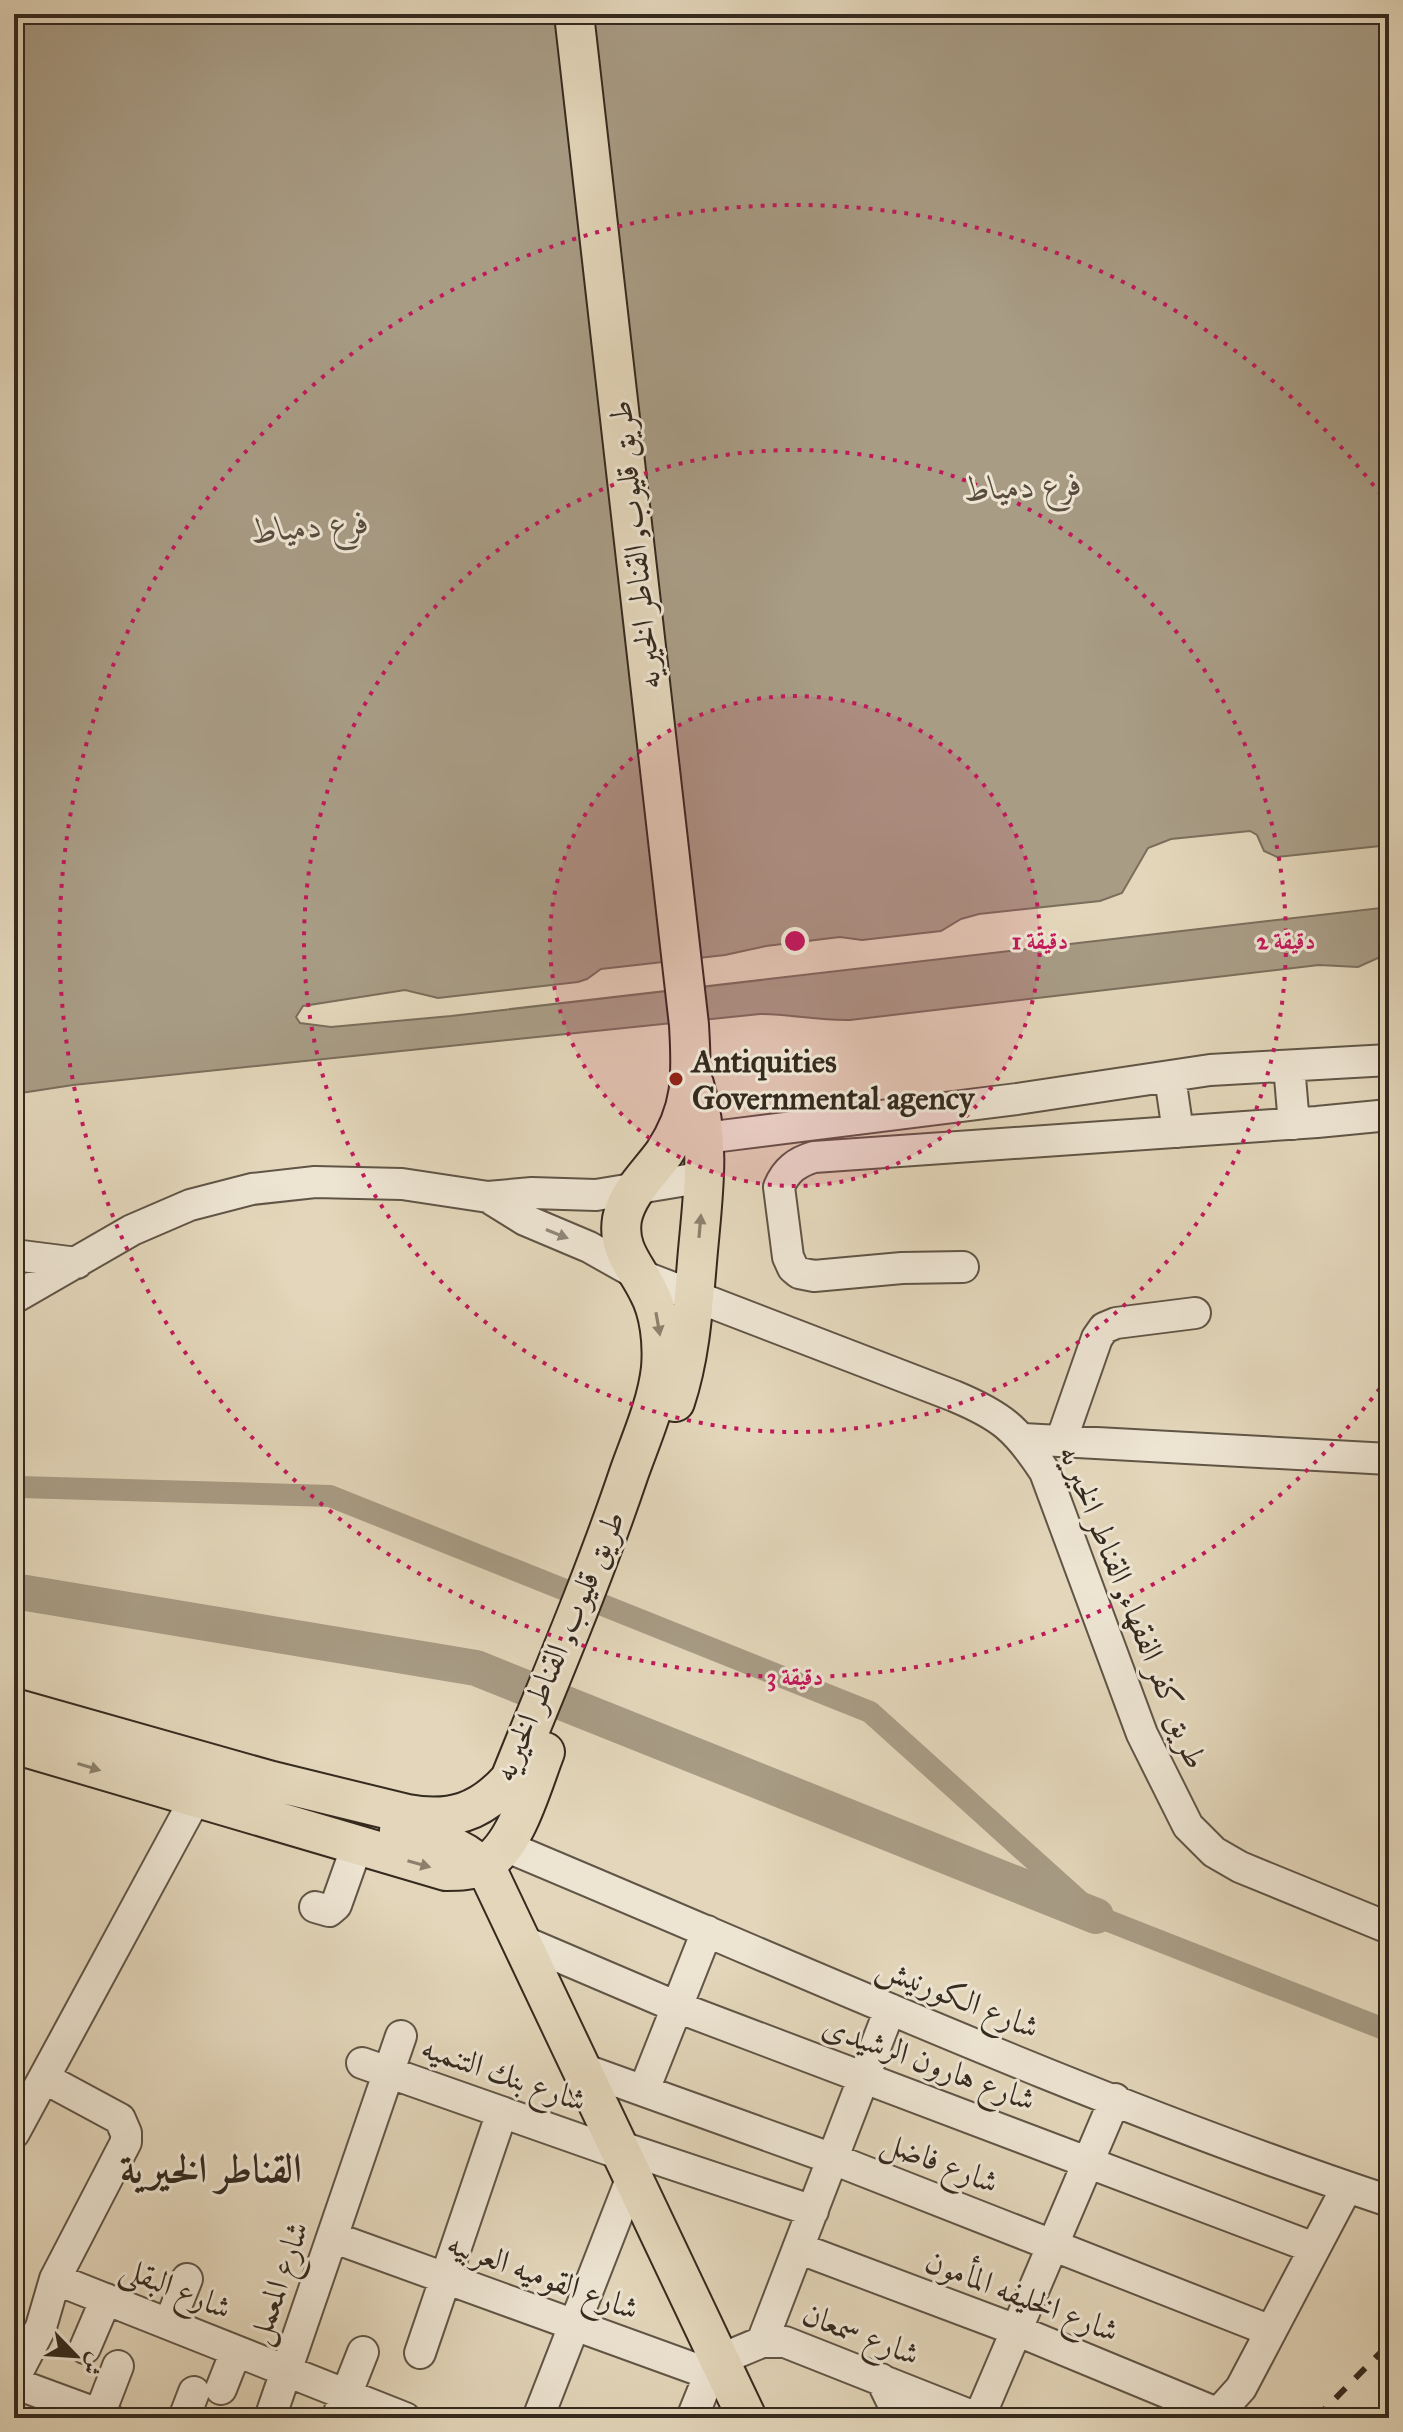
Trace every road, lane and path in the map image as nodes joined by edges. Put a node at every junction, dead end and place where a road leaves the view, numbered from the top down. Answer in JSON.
{"nodes":[{"id":1,"x":574,"y":14,"type":"edge"},
{"id":2,"x":1389,"y":1060,"type":"edge"},
{"id":3,"x":1289,"y":1066,"type":"junction"},
{"id":4,"x":692,"y":1077,"type":"junction"},
{"id":5,"x":1170,"y":1077,"type":"junction"},
{"id":6,"x":1049,"y":1095,"type":"junction"},
{"id":7,"x":941,"y":1109,"type":"junction"},
{"id":8,"x":1389,"y":1115,"type":"edge"},
{"id":9,"x":1294,"y":1124,"type":"junction"},
{"id":10,"x":1178,"y":1132,"type":"junction"},
{"id":11,"x":705,"y":1138,"type":"junction"},
{"id":12,"x":1055,"y":1141,"type":"junction"},
{"id":13,"x":945,"y":1148,"type":"junction"},
{"id":14,"x":705,"y":1177,"type":"junction"},
{"id":15,"x":637,"y":1188,"type":"junction"},
{"id":16,"x":488,"y":1197,"type":"junction"},
{"id":17,"x":14,"y":1255,"type":"edge"},
{"id":18,"x":77,"y":1263,"type":"junction"},
{"id":19,"x":963,"y":1267,"type":"dead end"},
{"id":20,"x":637,"y":1274,"type":"junction"},
{"id":21,"x":694,"y":1297,"type":"junction"},
{"id":22,"x":14,"y":1298,"type":"edge"},
{"id":23,"x":1195,"y":1313,"type":"dead end"},
{"id":24,"x":1023,"y":1439,"type":"junction"},
{"id":25,"x":1061,"y":1441,"type":"junction"},
{"id":26,"x":1389,"y":1459,"type":"edge"},
{"id":27,"x":616,"y":1541,"type":"junction"},
{"id":28,"x":14,"y":1708,"type":"edge"},
{"id":29,"x":14,"y":1744,"type":"edge"},
{"id":30,"x":207,"y":1762,"type":"junction"},
{"id":31,"x":272,"y":1781,"type":"junction"},
{"id":32,"x":516,"y":1795,"type":"junction"},
{"id":33,"x":195,"y":1799,"type":"junction"},
{"id":34,"x":357,"y":1846,"type":"junction"},
{"id":35,"x":494,"y":1856,"type":"junction"},
{"id":36,"x":315,"y":1907,"type":"dead end"},
{"id":37,"x":1389,"y":1928,"type":"edge"},
{"id":38,"x":707,"y":1931,"type":"junction"},
{"id":39,"x":520,"y":1940,"type":"junction"},
{"id":40,"x":677,"y":2007,"type":"junction"},
{"id":41,"x":890,"y":2009,"type":"junction"},
{"id":42,"x":401,"y":2036,"type":"dead end"},
{"id":43,"x":376,"y":2067,"type":"junction"},
{"id":44,"x":580,"y":2068,"type":"junction"},
{"id":45,"x":44,"y":2078,"type":"junction"},
{"id":46,"x":864,"y":2078,"type":"junction"},
{"id":47,"x":644,"y":2090,"type":"junction"},
{"id":48,"x":1115,"y":2099,"type":"junction"},
{"id":49,"x":502,"y":2112,"type":"junction"},
{"id":50,"x":14,"y":2133,"type":"edge"},
{"id":51,"x":624,"y":2159,"type":"junction"},
{"id":52,"x":833,"y":2159,"type":"junction"},
{"id":53,"x":1088,"y":2161,"type":"junction"},
{"id":54,"x":1347,"y":2187,"type":"junction"},
{"id":55,"x":1389,"y":2201,"type":"edge"},
{"id":56,"x":813,"y":2211,"type":"junction"},
{"id":57,"x":332,"y":2237,"type":"junction"},
{"id":58,"x":1053,"y":2245,"type":"junction"},
{"id":59,"x":798,"y":2248,"type":"junction"},
{"id":60,"x":1314,"y":2248,"type":"junction"},
{"id":61,"x":55,"y":2279,"type":"junction"},
{"id":62,"x":187,"y":2279,"type":"dead end"},
{"id":63,"x":445,"y":2279,"type":"junction"},
{"id":64,"x":106,"y":2299,"type":"junction"},
{"id":65,"x":169,"y":2324,"type":"junction"},
{"id":66,"x":574,"y":2326,"type":"junction"},
{"id":67,"x":1016,"y":2330,"type":"junction"},
{"id":68,"x":1271,"y":2331,"type":"junction"},
{"id":69,"x":762,"y":2342,"type":"junction"},
{"id":70,"x":85,"y":2348,"type":"dead end"},
{"id":71,"x":236,"y":2351,"type":"junction"},
{"id":72,"x":363,"y":2352,"type":"dead end"},
{"id":73,"x":420,"y":2353,"type":"dead end"},
{"id":74,"x":118,"y":2366,"type":"dead end"},
{"id":75,"x":286,"y":2371,"type":"junction"},
{"id":76,"x":719,"y":2372,"type":"junction"},
{"id":77,"x":881,"y":2379,"type":"junction"},
{"id":78,"x":14,"y":2381,"type":"edge"},
{"id":79,"x":199,"y":2400,"type":"edge"},
{"id":80,"x":341,"y":2406,"type":"edge"},
{"id":81,"x":1216,"y":2416,"type":"edge"},
{"id":82,"x":102,"y":2417,"type":"edge"},
{"id":83,"x":270,"y":2418,"type":"edge"},
{"id":84,"x":405,"y":2418,"type":"edge"},
{"id":85,"x":538,"y":2418,"type":"edge"},
{"id":86,"x":692,"y":2418,"type":"edge"},
{"id":87,"x":747,"y":2418,"type":"edge"},
{"id":88,"x":900,"y":2418,"type":"edge"},
{"id":89,"x":978,"y":2418,"type":"edge"}],
"edges":[{"from":1,"to":4,"type":"main road","name":"طريق قليوب, القناطر الخيريه"},
{"from":2,"to":3,"type":"street"},
{"from":3,"to":5,"type":"street"},
{"from":3,"to":9,"type":"street"},
{"from":4,"to":11,"type":"main road","name":"طريق قليوب, القناطر الخيريه"},
{"from":4,"to":15,"type":"main road","name":"طريق قليوب, القناطر الخيريه"},
{"from":5,"to":6,"type":"street"},
{"from":5,"to":10,"type":"street"},
{"from":6,"to":7,"type":"street"},
{"from":6,"to":12,"type":"street"},
{"from":7,"to":11,"type":"street"},
{"from":7,"to":13,"type":"street"},
{"from":8,"to":9,"type":"street"},
{"from":9,"to":10,"type":"street"},
{"from":10,"to":12,"type":"street"},
{"from":11,"to":14,"type":"main road","name":"طريق قليوب, القناطر الخيريه"},
{"from":12,"to":13,"type":"street"},
{"from":13,"to":19,"type":"street"},
{"from":14,"to":15,"type":"street","name":"طريق كفر الفقهاء, القناطر الخيريه"},
{"from":21,"to":14,"type":"main road","name":"طريق قليوب, القناطر الخيريه","one_way":true},
{"from":15,"to":16,"type":"street","name":"طريق كفر الفقهاء, القناطر الخيريه"},
{"from":15,"to":20,"type":"main road","name":"طريق قليوب, القناطر الخيريه"},
{"from":16,"to":18,"type":"street","name":"طريق كفر الفقهاء, القناطر الخيريه"},
{"from":16,"to":20,"type":"street","name":"طريق كفر الفقهاء, القناطر الخيريه","one_way":true},
{"from":17,"to":18,"type":"street"},
{"from":18,"to":22,"type":"street","name":"طريق كفر الفقهاء, القناطر الخيريه"},
{"from":20,"to":21,"type":"street","name":"طريق كفر الفقهاء, القناطر الخيريه"},
{"from":20,"to":27,"type":"main road","name":"طريق قليوب, القناطر الخيريه","one_way":true},
{"from":21,"to":24,"type":"street","name":"طريق كفر الفقهاء, القناطر الخيريه"},
{"from":21,"to":27,"type":"main road","name":"طريق قليوب, القناطر الخيريه"},
{"from":23,"to":25,"type":"street"},
{"from":24,"to":25,"type":"street"},
{"from":24,"to":37,"type":"street","name":"طريق كفر الفقهاء, القناطر الخيريه"},
{"from":25,"to":26,"type":"street"},
{"from":27,"to":32,"type":"main road","name":"طريق قليوب, القناطر الخيريه"},
{"from":28,"to":30,"type":"main road","name":"طريق قليوب, القناطر الخيريه"},
{"from":29,"to":33,"type":"main road","one_way":true},
{"from":30,"to":31,"type":"main road","name":"طريق قليوب, القناطر الخيريه"},
{"from":30,"to":33,"type":"street"},
{"from":31,"to":32,"type":"main road","name":"طريق قليوب, القناطر الخيريه"},
{"from":31,"to":35,"type":"main road"},
{"from":32,"to":35,"type":"main road","name":"طريق قليوب, القناطر الخيريه"},
{"from":33,"to":34,"type":"main road"},
{"from":33,"to":45,"type":"street"},
{"from":34,"to":35,"type":"main road","one_way":true},
{"from":34,"to":36,"type":"street"},
{"from":35,"to":38,"type":"street","name":"شارع الكورنيش"},
{"from":35,"to":39,"type":"main road"},
{"from":38,"to":40,"type":"street"},
{"from":38,"to":41,"type":"street","name":"شارع الكورنيش"},
{"from":39,"to":40,"type":"street","name":"شارع هارون الرشيدى"},
{"from":39,"to":44,"type":"main road"},
{"from":40,"to":46,"type":"street","name":"شارع هارون الرشيدى"},
{"from":40,"to":47,"type":"street"},
{"from":41,"to":46,"type":"street"},
{"from":41,"to":48,"type":"street","name":"شارع الكورنيش"},
{"from":42,"to":43,"type":"street","name":"شارع المعمل"},
{"from":43,"to":49,"type":"street","name":"شارع بنك التنميه"},
{"from":43,"to":57,"type":"street","name":"شارع المعمل"},
{"from":44,"to":47,"type":"street","name":"شارع فاضل"},
{"from":44,"to":51,"type":"main road"},
{"from":45,"to":50,"type":"street"},
{"from":45,"to":61,"type":"street"},
{"from":46,"to":52,"type":"street"},
{"from":46,"to":53,"type":"street","name":"شارع هارون الرشيدى"},
{"from":47,"to":52,"type":"street","name":"شارع فاضل"},
{"from":48,"to":53,"type":"street"},
{"from":48,"to":54,"type":"street","name":"شارع الكورنيش"},
{"from":49,"to":51,"type":"street","name":"شارع بنك التنميه"},
{"from":49,"to":63,"type":"street"},
{"from":51,"to":56,"type":"street","name":"شارع بنك التنميه"},
{"from":51,"to":66,"type":"street"},
{"from":51,"to":76,"type":"main road"},
{"from":52,"to":56,"type":"street"},
{"from":52,"to":58,"type":"street","name":"شارع فاضل"},
{"from":53,"to":58,"type":"street"},
{"from":53,"to":60,"type":"street","name":"شارع هارون الرشيدى"},
{"from":54,"to":55,"type":"street","name":"شارع الكورنيش"},
{"from":54,"to":60,"type":"street"},
{"from":56,"to":59,"type":"street"},
{"from":57,"to":63,"type":"street","name":"شارع القوميه العربيه"},
{"from":57,"to":75,"type":"street","name":"شارع المعمل"},
{"from":58,"to":67,"type":"street"},
{"from":58,"to":68,"type":"street","name":"شارع فاضل"},
{"from":59,"to":67,"type":"street","name":"شارع الخليفه المأمون"},
{"from":59,"to":69,"type":"street"},
{"from":60,"to":68,"type":"street"},
{"from":61,"to":64,"type":"street","name":"شارع البقلى"},
{"from":61,"to":78,"type":"street"},
{"from":62,"to":65,"type":"street"},
{"from":63,"to":66,"type":"street","name":"شارع القوميه العربيه"},
{"from":63,"to":73,"type":"street"},
{"from":64,"to":65,"type":"street","name":"شارع البقلى"},
{"from":64,"to":70,"type":"street"},
{"from":65,"to":71,"type":"street","name":"شارع البقلى"},
{"from":66,"to":76,"type":"street","name":"شارع القوميه العربيه"},
{"from":66,"to":85,"type":"street"},
{"from":67,"to":81,"type":"street","name":"شارع الخليفه المأمون"},
{"from":67,"to":89,"type":"street"},
{"from":68,"to":81,"type":"street"},
{"from":69,"to":76,"type":"street","name":"شارع سمعان"},
{"from":69,"to":77,"type":"street","name":"شارع سمعان"},
{"from":71,"to":75,"type":"street","name":"شارع البقلى"},
{"from":71,"to":79,"type":"street"},
{"from":72,"to":80,"type":"street"},
{"from":74,"to":82,"type":"street"},
{"from":75,"to":80,"type":"street","name":"شارع البقلى"},
{"from":75,"to":83,"type":"street","name":"شارع المعمل"},
{"from":76,"to":86,"type":"street"},
{"from":76,"to":87,"type":"main road"},
{"from":77,"to":88,"type":"street"},
{"from":77,"to":89,"type":"street","name":"شارع سمعان"},
{"from":78,"to":82,"type":"street"},
{"from":80,"to":84,"type":"street","name":"شارع البقلى"}]}
